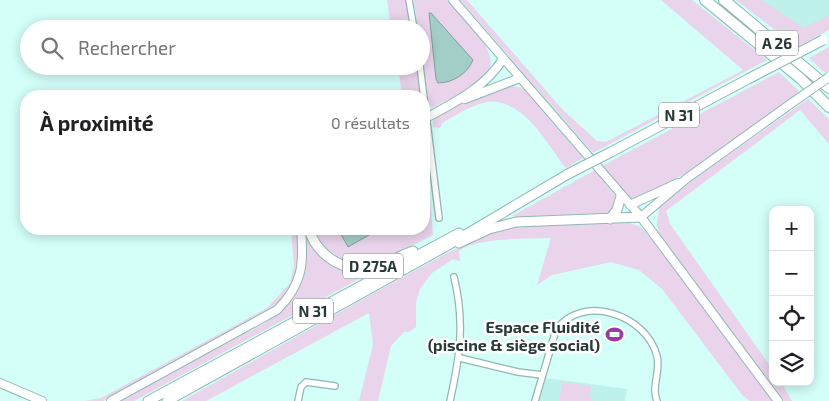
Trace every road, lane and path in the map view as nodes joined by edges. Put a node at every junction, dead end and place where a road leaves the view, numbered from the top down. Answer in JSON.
{"nodes":[{"id":1,"x":409,"y":0,"type":"edge"},
{"id":2,"x":453,"y":0,"type":"edge"},
{"id":3,"x":704,"y":0,"type":"edge"},
{"id":4,"x":724,"y":0,"type":"edge"},
{"id":5,"x":412,"y":20,"type":"edge"},
{"id":6,"x":826,"y":39,"type":"edge"},
{"id":7,"x":503,"y":59,"type":"junction"},
{"id":8,"x":421,"y":75,"type":"edge"},
{"id":9,"x":829,"y":77,"type":"edge"},
{"id":10,"x":520,"y":78,"type":"junction"},
{"id":11,"x":829,"y":88,"type":"edge"},
{"id":12,"x":422,"y":90,"type":"edge"},
{"id":13,"x":451,"y":104,"type":"junction"},
{"id":14,"x":829,"y":107,"type":"edge"},
{"id":15,"x":430,"y":115,"type":"edge"},
{"id":16,"x":430,"y":154,"type":"edge"},
{"id":17,"x":686,"y":179,"type":"junction"},
{"id":18,"x":621,"y":196,"type":"junction"},
{"id":19,"x":630,"y":205,"type":"junction"},
{"id":20,"x":439,"y":218,"type":"dead end"},
{"id":21,"x":610,"y":218,"type":"junction"},
{"id":22,"x":641,"y":218,"type":"junction"},
{"id":23,"x":480,"y":224,"type":"junction"},
{"id":24,"x":301,"y":235,"type":"edge"},
{"id":25,"x":311,"y":235,"type":"edge"},
{"id":26,"x":450,"y":236,"type":"junction"},
{"id":27,"x":400,"y":272,"type":"junction"},
{"id":28,"x":454,"y":276,"type":"dead end"},
{"id":29,"x":460,"y":358,"type":"junction"},
{"id":30,"x":542,"y":375,"type":"junction"},
{"id":31,"x":0,"y":383,"type":"edge"},
{"id":32,"x":334,"y":386,"type":"dead end"},
{"id":33,"x":42,"y":401,"type":"edge"},
{"id":34,"x":111,"y":401,"type":"edge"},
{"id":35,"x":148,"y":401,"type":"edge"},
{"id":36,"x":167,"y":401,"type":"edge"},
{"id":37,"x":298,"y":401,"type":"edge"},
{"id":38,"x":450,"y":401,"type":"edge"},
{"id":39,"x":535,"y":401,"type":"edge"},
{"id":40,"x":657,"y":401,"type":"edge"},
{"id":41,"x":778,"y":401,"type":"edge"}],
"edges":[{"from":1,"to":5,"type":"street"},
{"from":2,"to":7,"type":"street"},
{"from":3,"to":14,"type":"highway","number":"A 26"},
{"from":4,"to":11,"type":"highway","number":"A 26"},
{"from":6,"to":23,"type":"main road","number":"N 31","bridge":true},
{"from":7,"to":10,"type":"street"},
{"from":7,"to":13,"type":"street"},
{"from":8,"to":12,"type":"street"},
{"from":9,"to":17,"type":"street","bridge":true},
{"from":10,"to":13,"type":"street"},
{"from":10,"to":18,"type":"street"},
{"from":13,"to":15,"type":"street"},
{"from":16,"to":20,"type":"street"},
{"from":17,"to":19,"type":"street"},
{"from":17,"to":22,"type":"street"},
{"from":18,"to":19,"type":"street"},
{"from":18,"to":21,"type":"main road"},
{"from":19,"to":22,"type":"street"},
{"from":21,"to":22,"type":"main road"},
{"from":21,"to":27,"type":"main road"},
{"from":22,"to":41,"type":"street"},
{"from":23,"to":26,"type":"main road","number":"N 31"},
{"from":23,"to":27,"type":"main road","number":"N 31"},
{"from":24,"to":34,"type":"street"},
{"from":25,"to":26,"type":"main road","number":"D 275A"},
{"from":26,"to":35,"type":"main road","number":"N 31"},
{"from":27,"to":36,"type":"main road","number":"N 31"},
{"from":28,"to":29,"type":"street"},
{"from":29,"to":30,"type":"street"},
{"from":29,"to":38,"type":"street"},
{"from":30,"to":39,"type":"street"},
{"from":30,"to":40,"type":"street"},
{"from":31,"to":33,"type":"street"},
{"from":32,"to":37,"type":"street"}]}
